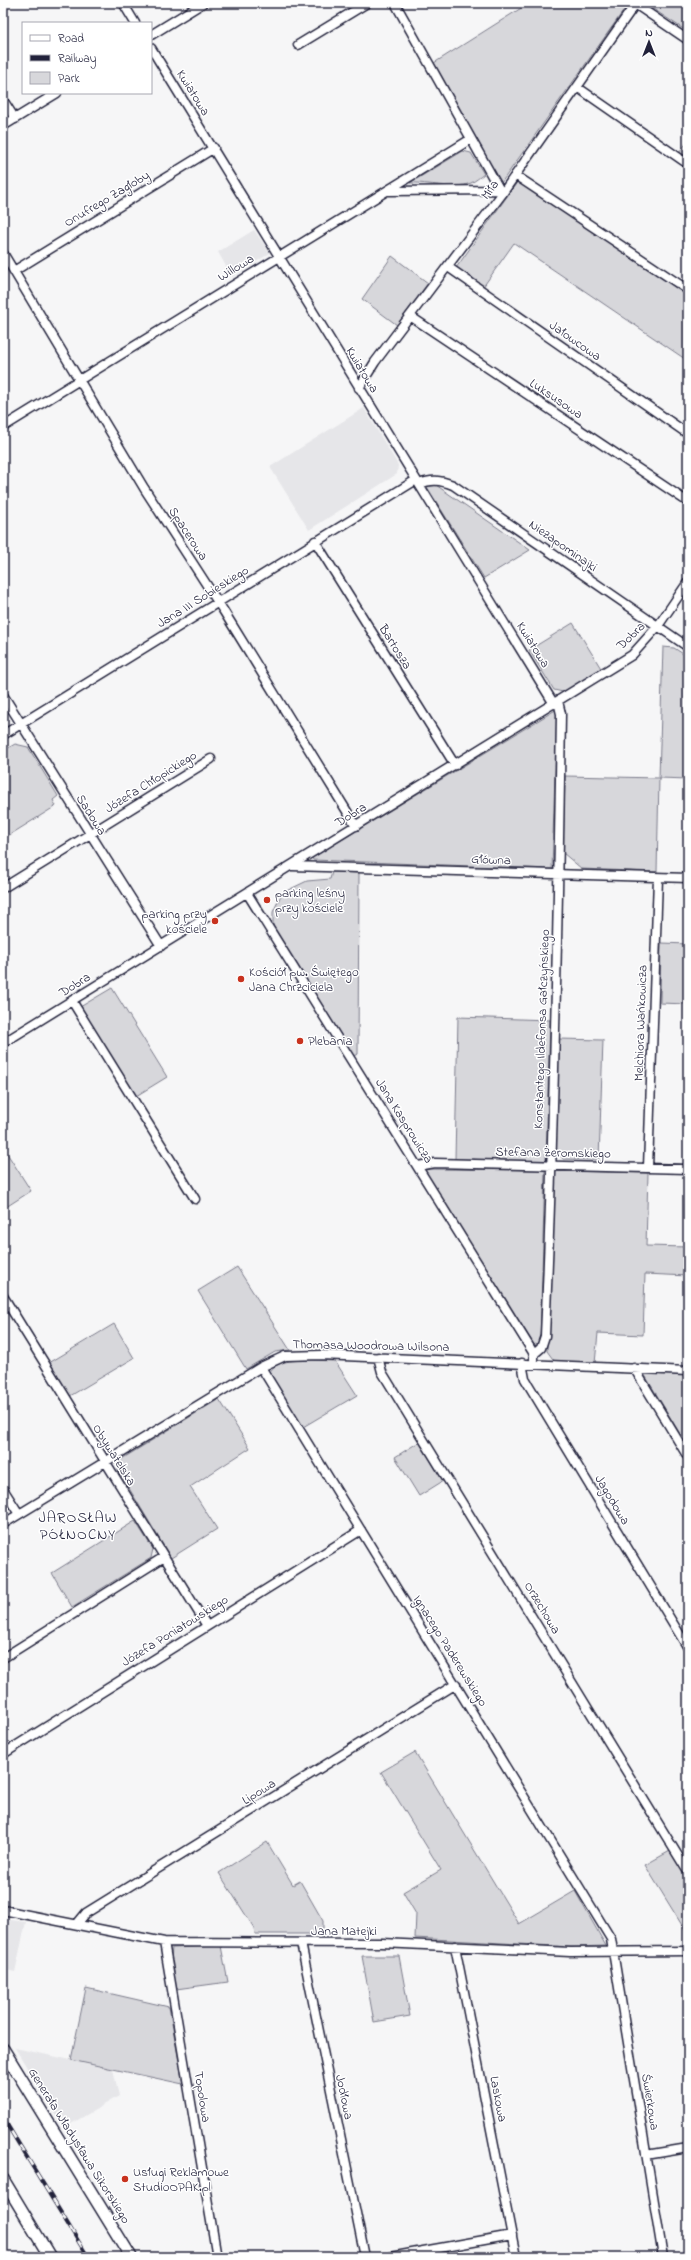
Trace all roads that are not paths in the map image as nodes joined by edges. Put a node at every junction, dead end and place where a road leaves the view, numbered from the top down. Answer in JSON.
{"nodes":[{"id":1,"x":123,"y":3,"type":"edge"},
{"id":2,"x":203,"y":3,"type":"edge"},
{"id":3,"x":367,"y":3,"type":"edge"},
{"id":4,"x":396,"y":3,"type":"edge"},
{"id":5,"x":636,"y":4,"type":"edge"},
{"id":6,"x":134,"y":22,"type":"edge"},
{"id":7,"x":152,"y":34,"type":"edge"},
{"id":8,"x":688,"y":40,"type":"edge"},
{"id":9,"x":298,"y":45,"type":"dead end"},
{"id":10,"x":152,"y":50,"type":"edge"},
{"id":11,"x":577,"y":87,"type":"junction"},
{"id":12,"x":55,"y":94,"type":"edge"},
{"id":13,"x":3,"y":100,"type":"edge"},
{"id":14,"x":15,"y":119,"type":"junction"},
{"id":15,"x":3,"y":126,"type":"edge"},
{"id":16,"x":471,"y":139,"type":"junction"},
{"id":17,"x":214,"y":148,"type":"junction"},
{"id":18,"x":688,"y":164,"type":"edge"},
{"id":19,"x":515,"y":175,"type":"junction"},
{"id":20,"x":386,"y":191,"type":"junction"},
{"id":21,"x":501,"y":192,"type":"junction"},
{"id":22,"x":3,"y":253,"type":"edge"},
{"id":23,"x":279,"y":255,"type":"junction"},
{"id":24,"x":448,"y":267,"type":"junction"},
{"id":25,"x":14,"y":271,"type":"junction"},
{"id":26,"x":688,"y":290,"type":"edge"},
{"id":27,"x":410,"y":316,"type":"junction"},
{"id":28,"x":80,"y":378,"type":"junction"},
{"id":29,"x":359,"y":388,"type":"junction"},
{"id":30,"x":3,"y":427,"type":"edge"},
{"id":31,"x":688,"y":434,"type":"edge"},
{"id":32,"x":418,"y":482,"type":"junction"},
{"id":33,"x":688,"y":502,"type":"edge"},
{"id":34,"x":315,"y":541,"type":"junction"},
{"id":35,"x":688,"y":582,"type":"edge"},
{"id":36,"x":218,"y":601,"type":"junction"},
{"id":37,"x":658,"y":626,"type":"junction"},
{"id":38,"x":688,"y":647,"type":"edge"},
{"id":39,"x":3,"y":695,"type":"edge"},
{"id":40,"x":556,"y":702,"type":"junction"},
{"id":41,"x":21,"y":724,"type":"junction"},
{"id":42,"x":3,"y":736,"type":"edge"},
{"id":43,"x":211,"y":759,"type":"dead end"},
{"id":44,"x":455,"y":765,"type":"junction"},
{"id":45,"x":356,"y":826,"type":"junction"},
{"id":46,"x":89,"y":834,"type":"junction"},
{"id":47,"x":292,"y":866,"type":"junction"},
{"id":48,"x":559,"y":874,"type":"junction"},
{"id":49,"x":658,"y":878,"type":"junction"},
{"id":50,"x":688,"y":878,"type":"edge"},
{"id":51,"x":3,"y":888,"type":"edge"},
{"id":52,"x":247,"y":893,"type":"junction"},
{"id":53,"x":161,"y":946,"type":"junction"},
{"id":54,"x":72,"y":1001,"type":"junction"},
{"id":55,"x":3,"y":1044,"type":"edge"},
{"id":56,"x":550,"y":1165,"type":"junction"},
{"id":57,"x":418,"y":1166,"type":"junction"},
{"id":58,"x":648,"y":1168,"type":"junction"},
{"id":59,"x":688,"y":1169,"type":"edge"},
{"id":60,"x":195,"y":1199,"type":"dead end"},
{"id":61,"x":3,"y":1296,"type":"edge"},
{"id":62,"x":534,"y":1354,"type":"junction"},
{"id":63,"x":378,"y":1357,"type":"junction"},
{"id":64,"x":522,"y":1363,"type":"junction"},
{"id":65,"x":534,"y":1363,"type":"junction"},
{"id":66,"x":261,"y":1367,"type":"junction"},
{"id":67,"x":634,"y":1368,"type":"junction"},
{"id":68,"x":688,"y":1370,"type":"edge"},
{"id":69,"x":688,"y":1457,"type":"edge"},
{"id":70,"x":104,"y":1462,"type":"junction"},
{"id":71,"x":3,"y":1489,"type":"edge"},
{"id":72,"x":19,"y":1514,"type":"junction"},
{"id":73,"x":3,"y":1524,"type":"edge"},
{"id":74,"x":360,"y":1530,"type":"junction"},
{"id":75,"x":164,"y":1557,"type":"junction"},
{"id":76,"x":207,"y":1626,"type":"junction"},
{"id":77,"x":688,"y":1648,"type":"edge"},
{"id":78,"x":3,"y":1658,"type":"edge"},
{"id":79,"x":456,"y":1684,"type":"junction"},
{"id":80,"x":3,"y":1754,"type":"edge"},
{"id":81,"x":688,"y":1872,"type":"edge"},
{"id":82,"x":3,"y":1910,"type":"edge"},
{"id":83,"x":76,"y":1924,"type":"junction"},
{"id":84,"x":164,"y":1942,"type":"junction"},
{"id":85,"x":301,"y":1943,"type":"junction"},
{"id":86,"x":455,"y":1946,"type":"junction"},
{"id":87,"x":612,"y":1951,"type":"junction"},
{"id":88,"x":688,"y":1951,"type":"edge"},
{"id":89,"x":3,"y":2049,"type":"edge"},
{"id":90,"x":688,"y":2148,"type":"edge"},
{"id":91,"x":646,"y":2155,"type":"junction"},
{"id":92,"x":3,"y":2179,"type":"edge"},
{"id":93,"x":512,"y":2235,"type":"junction"},
{"id":94,"x":50,"y":2257,"type":"edge"},
{"id":95,"x":131,"y":2257,"type":"edge"},
{"id":96,"x":217,"y":2257,"type":"edge"},
{"id":97,"x":365,"y":2257,"type":"edge"},
{"id":98,"x":390,"y":2257,"type":"edge"},
{"id":99,"x":516,"y":2257,"type":"edge"},
{"id":100,"x":663,"y":2257,"type":"edge"}],
"edges":[{"from":1,"to":6,"type":"street"},
{"from":2,"to":7,"type":"street"},
{"from":3,"to":9,"type":"street"},
{"from":4,"to":16,"type":"street"},
{"from":5,"to":8,"type":"street"},
{"from":5,"to":11,"type":"street","name":"Miła"},
{"from":10,"to":17,"type":"street","name":"Kwiatowa"},
{"from":11,"to":18,"type":"street"},
{"from":11,"to":19,"type":"street","name":"Miła"},
{"from":12,"to":14,"type":"street"},
{"from":13,"to":14,"type":"street"},
{"from":14,"to":15,"type":"street"},
{"from":16,"to":20,"type":"street","name":"Willowa"},
{"from":16,"to":21,"type":"street"},
{"from":17,"to":23,"type":"street","name":"Kwiatowa"},
{"from":17,"to":25,"type":"street","name":"Onufrego Zagłoby"},
{"from":19,"to":21,"type":"street","name":"Miła"},
{"from":19,"to":26,"type":"street"},
{"from":20,"to":21,"type":"street"},
{"from":20,"to":23,"type":"street","name":"Willowa"},
{"from":21,"to":24,"type":"street","name":"Miła"},
{"from":22,"to":25,"type":"street","name":"Spacerowa"},
{"from":23,"to":28,"type":"street","name":"Willowa"},
{"from":23,"to":29,"type":"street","name":"Kwiatowa"},
{"from":24,"to":27,"type":"street","name":"Miła"},
{"from":24,"to":31,"type":"street","name":"Jałowcowa"},
{"from":25,"to":28,"type":"street","name":"Spacerowa"},
{"from":27,"to":29,"type":"street","name":"Miła"},
{"from":27,"to":33,"type":"street","name":"Luksusowa"},
{"from":28,"to":30,"type":"street","name":"Willowa"},
{"from":28,"to":36,"type":"street","name":"Spacerowa"},
{"from":29,"to":32,"type":"street","name":"Kwiatowa"},
{"from":32,"to":34,"type":"street","name":"Jana III Sobieskiego"},
{"from":32,"to":37,"type":"street","name":"Niezapominajki"},
{"from":32,"to":40,"type":"street","name":"Kwiatowa"},
{"from":34,"to":36,"type":"street","name":"Jana III Sobieskiego"},
{"from":34,"to":44,"type":"street","name":"Bartosza"},
{"from":35,"to":37,"type":"street","name":"Dobra"},
{"from":36,"to":41,"type":"street","name":"Jana III Sobieskiego"},
{"from":36,"to":45,"type":"street","name":"Spacerowa"},
{"from":37,"to":38,"type":"street","name":"Niezapominajki"},
{"from":37,"to":40,"type":"street","name":"Dobra"},
{"from":39,"to":41,"type":"street","name":"Sadowa"},
{"from":40,"to":44,"type":"street","name":"Dobra"},
{"from":40,"to":48,"type":"street","name":"Konstantego Ildefonsa Gałczyńskiego"},
{"from":41,"to":42,"type":"street","name":"Jana III Sobieskiego"},
{"from":41,"to":46,"type":"street","name":"Sadowa"},
{"from":43,"to":46,"type":"street","name":"Józefa Chłopickiego"},
{"from":44,"to":45,"type":"street","name":"Dobra"},
{"from":45,"to":47,"type":"street","name":"Dobra"},
{"from":46,"to":51,"type":"street","name":"Józefa Chłopickiego"},
{"from":46,"to":53,"type":"street","name":"Sadowa"},
{"from":47,"to":48,"type":"street","name":"Główna"},
{"from":47,"to":52,"type":"street","name":"Dobra"},
{"from":48,"to":49,"type":"street","name":"Główna"},
{"from":48,"to":56,"type":"street","name":"Konstantego Ildefonsa Gałczyńskiego"},
{"from":49,"to":50,"type":"street","name":"Główna"},
{"from":49,"to":58,"type":"street","name":"Melchiora Wańkowicza"},
{"from":52,"to":53,"type":"street","name":"Dobra"},
{"from":52,"to":57,"type":"street","name":"Jana Kasprowicza"},
{"from":53,"to":54,"type":"street","name":"Dobra"},
{"from":54,"to":55,"type":"street","name":"Dobra"},
{"from":54,"to":60,"type":"street"},
{"from":56,"to":57,"type":"street","name":"Stefana Żeromskiego"},
{"from":56,"to":58,"type":"street","name":"Stefana Żeromskiego"},
{"from":56,"to":62,"type":"street","name":"Konstantego Ildefonsa Gałczyńskiego"},
{"from":57,"to":62,"type":"street","name":"Jana Kasprowicza"},
{"from":58,"to":59,"type":"street","name":"Stefana Żeromskiego"},
{"from":61,"to":70,"type":"street","name":"Obywatelska"},
{"from":62,"to":65,"type":"street"},
{"from":63,"to":64,"type":"street","name":"Thomasa Woodrowa Wilsona"},
{"from":63,"to":66,"type":"street","name":"Thomasa Woodrowa Wilsona"},
{"from":63,"to":81,"type":"street","name":"Orzechowa"},
{"from":64,"to":65,"type":"street","name":"Thomasa Woodrowa Wilsona"},
{"from":64,"to":77,"type":"street","name":"Jagodowa"},
{"from":65,"to":67,"type":"street","name":"Thomasa Woodrowa Wilsona"},
{"from":66,"to":70,"type":"street","name":"Thomasa Woodrowa Wilsona"},
{"from":66,"to":74,"type":"street","name":"Ignacego Paderewskiego"},
{"from":67,"to":68,"type":"street","name":"Thomasa Woodrowa Wilsona"},
{"from":67,"to":69,"type":"street"},
{"from":70,"to":72,"type":"street","name":"Thomasa Woodrowa Wilsona"},
{"from":70,"to":75,"type":"street","name":"Obywatelska"},
{"from":71,"to":72,"type":"street"},
{"from":72,"to":73,"type":"street","name":"Thomasa Woodrowa Wilsona"},
{"from":74,"to":76,"type":"street","name":"Józefa Poniatowskiego"},
{"from":74,"to":79,"type":"street","name":"Ignacego Paderewskiego"},
{"from":75,"to":76,"type":"street","name":"Obywatelska"},
{"from":75,"to":78,"type":"street"},
{"from":76,"to":80,"type":"street","name":"Józefa Poniatowskiego"},
{"from":79,"to":83,"type":"street","name":"Lipowa"},
{"from":79,"to":87,"type":"street","name":"Ignacego Paderewskiego"},
{"from":82,"to":83,"type":"street","name":"Jana Matejki"},
{"from":83,"to":84,"type":"street","name":"Jana Matejki"},
{"from":84,"to":85,"type":"street","name":"Jana Matejki"},
{"from":84,"to":96,"type":"street","name":"Topolowa"},
{"from":85,"to":86,"type":"street","name":"Jana Matejki"},
{"from":85,"to":97,"type":"street","name":"Jodłowa"},
{"from":86,"to":87,"type":"street","name":"Jana Matejki"},
{"from":86,"to":93,"type":"street","name":"Laskowa"},
{"from":87,"to":88,"type":"street","name":"Jana Matejki"},
{"from":87,"to":91,"type":"street","name":"Świerkowa"},
{"from":89,"to":95,"type":"main road","name":"Generała Władysława Sikorskiego"},
{"from":90,"to":91,"type":"street"},
{"from":91,"to":100,"type":"street","name":"Świerkowa"},
{"from":92,"to":94,"type":"main road"},
{"from":93,"to":98,"type":"street"},
{"from":93,"to":99,"type":"street","name":"Laskowa"}]}
